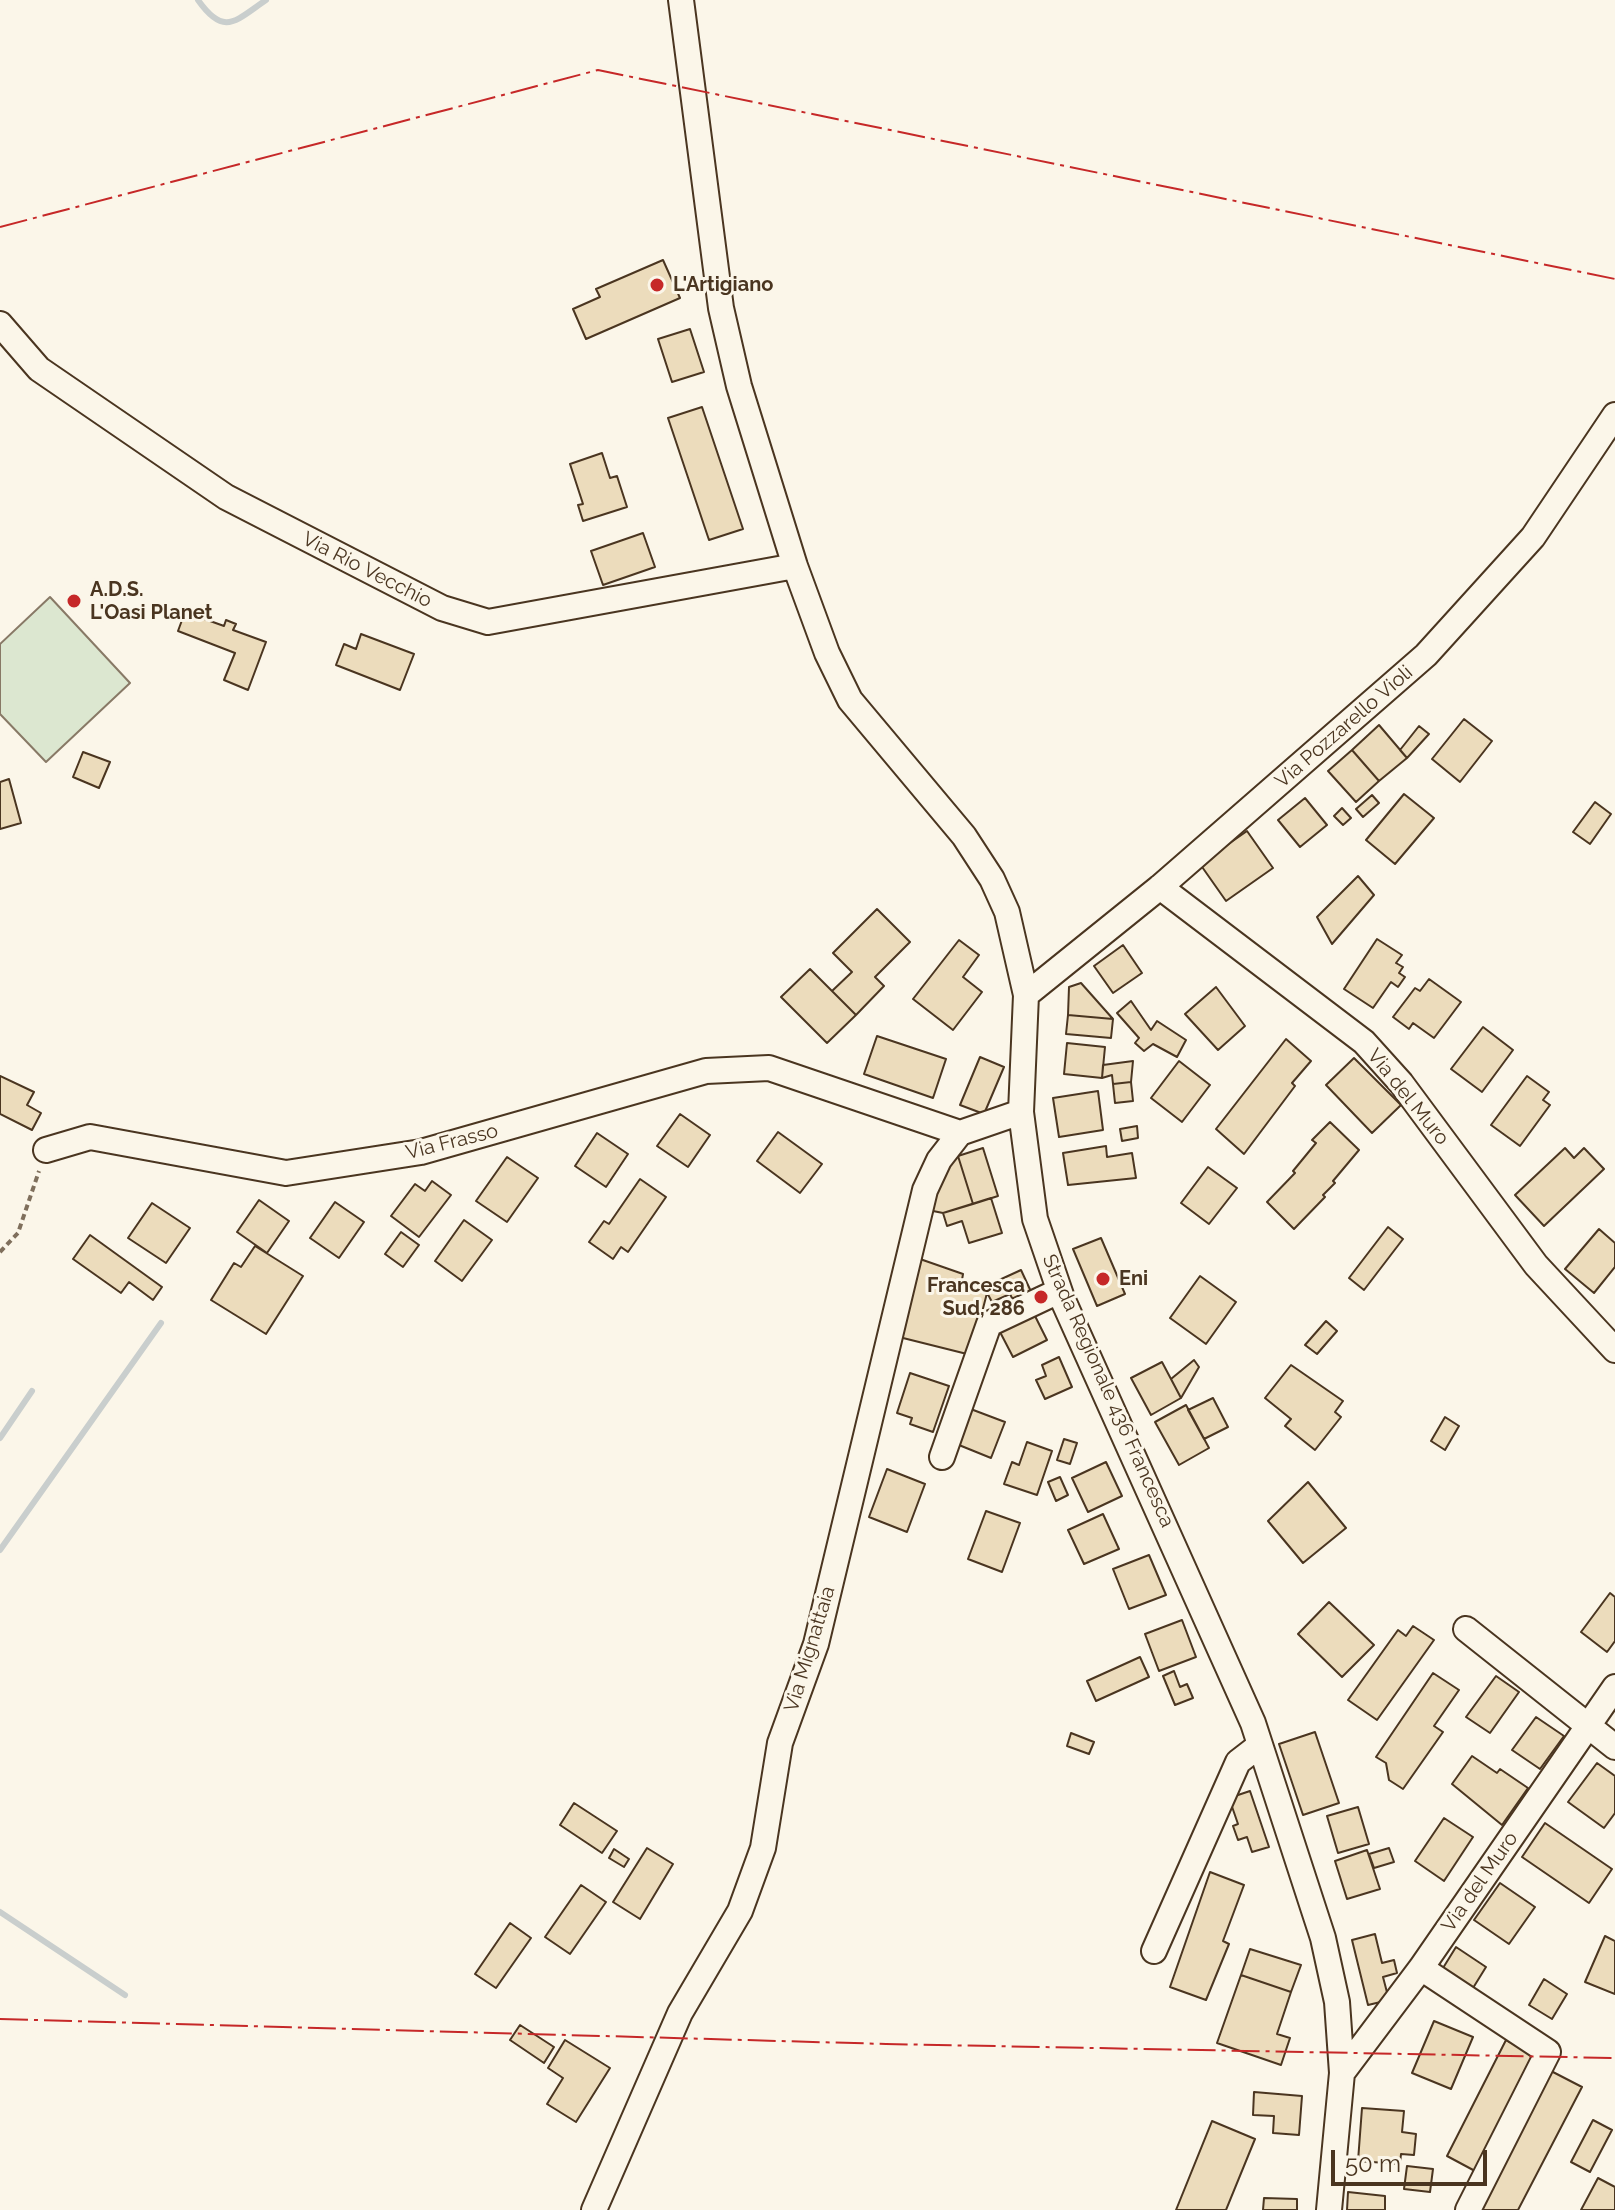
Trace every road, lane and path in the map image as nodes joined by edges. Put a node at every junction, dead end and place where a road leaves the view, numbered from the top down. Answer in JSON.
{"nodes":[{"id":1,"x":681,"y":0,"type":"edge"},
{"id":2,"x":0,"y":324,"type":"edge"},
{"id":3,"x":1615,"y":415,"type":"edge"},
{"id":4,"x":795,"y":566,"type":"junction"},
{"id":5,"x":1160,"y":887,"type":"junction"},
{"id":6,"x":1026,"y":995,"type":"junction"},
{"id":7,"x":1021,"y":1112,"type":"junction"},
{"id":8,"x":960,"y":1133,"type":"junction"},
{"id":9,"x":46,"y":1150,"type":"joint"},
{"id":10,"x":0,"y":1252,"type":"edge"},
{"id":11,"x":1059,"y":1291,"type":"junction"},
{"id":12,"x":1615,"y":1350,"type":"edge"},
{"id":13,"x":942,"y":1457,"type":"dead end"},
{"id":14,"x":1466,"y":1629,"type":"dead end"},
{"id":15,"x":1615,"y":1687,"type":"edge"},
{"id":16,"x":1588,"y":1726,"type":"junction"},
{"id":17,"x":1260,"y":1745,"type":"junction"},
{"id":18,"x":1615,"y":1747,"type":"edge"},
{"id":19,"x":1154,"y":1951,"type":"dead end"},
{"id":20,"x":1421,"y":1968,"type":"junction"},
{"id":21,"x":1342,"y":2073,"type":"junction"},
{"id":22,"x":594,"y":2210,"type":"edge"},
{"id":23,"x":1329,"y":2210,"type":"edge"},
{"id":24,"x":1468,"y":2210,"type":"edge"}],
"edges":[{"from":1,"to":4,"type":"street","name":"Strada Regionale 436 Francesca"},
{"from":2,"to":4,"type":"street","name":"Via Rio Vecchio"},
{"from":3,"to":5,"type":"street","name":"Via Pozzarello Violi"},
{"from":4,"to":6,"type":"street","name":"Strada Regionale 436 Francesca"},
{"from":5,"to":6,"type":"street","name":"Via Pozzarello Violi"},
{"from":5,"to":12,"type":"street","name":"Via del Muro"},
{"from":6,"to":7,"type":"street","name":"Strada Regionale 436 Francesca"},
{"from":7,"to":8,"type":"street"},
{"from":7,"to":11,"type":"street","name":"Strada Regionale 436 Francesca"},
{"from":8,"to":9,"type":"street","name":"Via Frasso"},
{"from":8,"to":22,"type":"street","name":"Via Mignattaia"},
{"from":9,"to":10,"type":"path"},
{"from":11,"to":13,"type":"street"},
{"from":11,"to":17,"type":"street","name":"Strada Regionale 436 Francesca"},
{"from":14,"to":16,"type":"street"},
{"from":15,"to":16,"type":"street","name":"Via del Muro"},
{"from":16,"to":18,"type":"street"},
{"from":16,"to":20,"type":"street","name":"Via del Muro"},
{"from":17,"to":19,"type":"street"},
{"from":17,"to":21,"type":"street","name":"Strada Regionale 436 Francesca"},
{"from":20,"to":21,"type":"street","name":"Via del Muro"},
{"from":20,"to":24,"type":"street"},
{"from":21,"to":23,"type":"street","name":"Strada Regionale 436 Francesca"}]}
